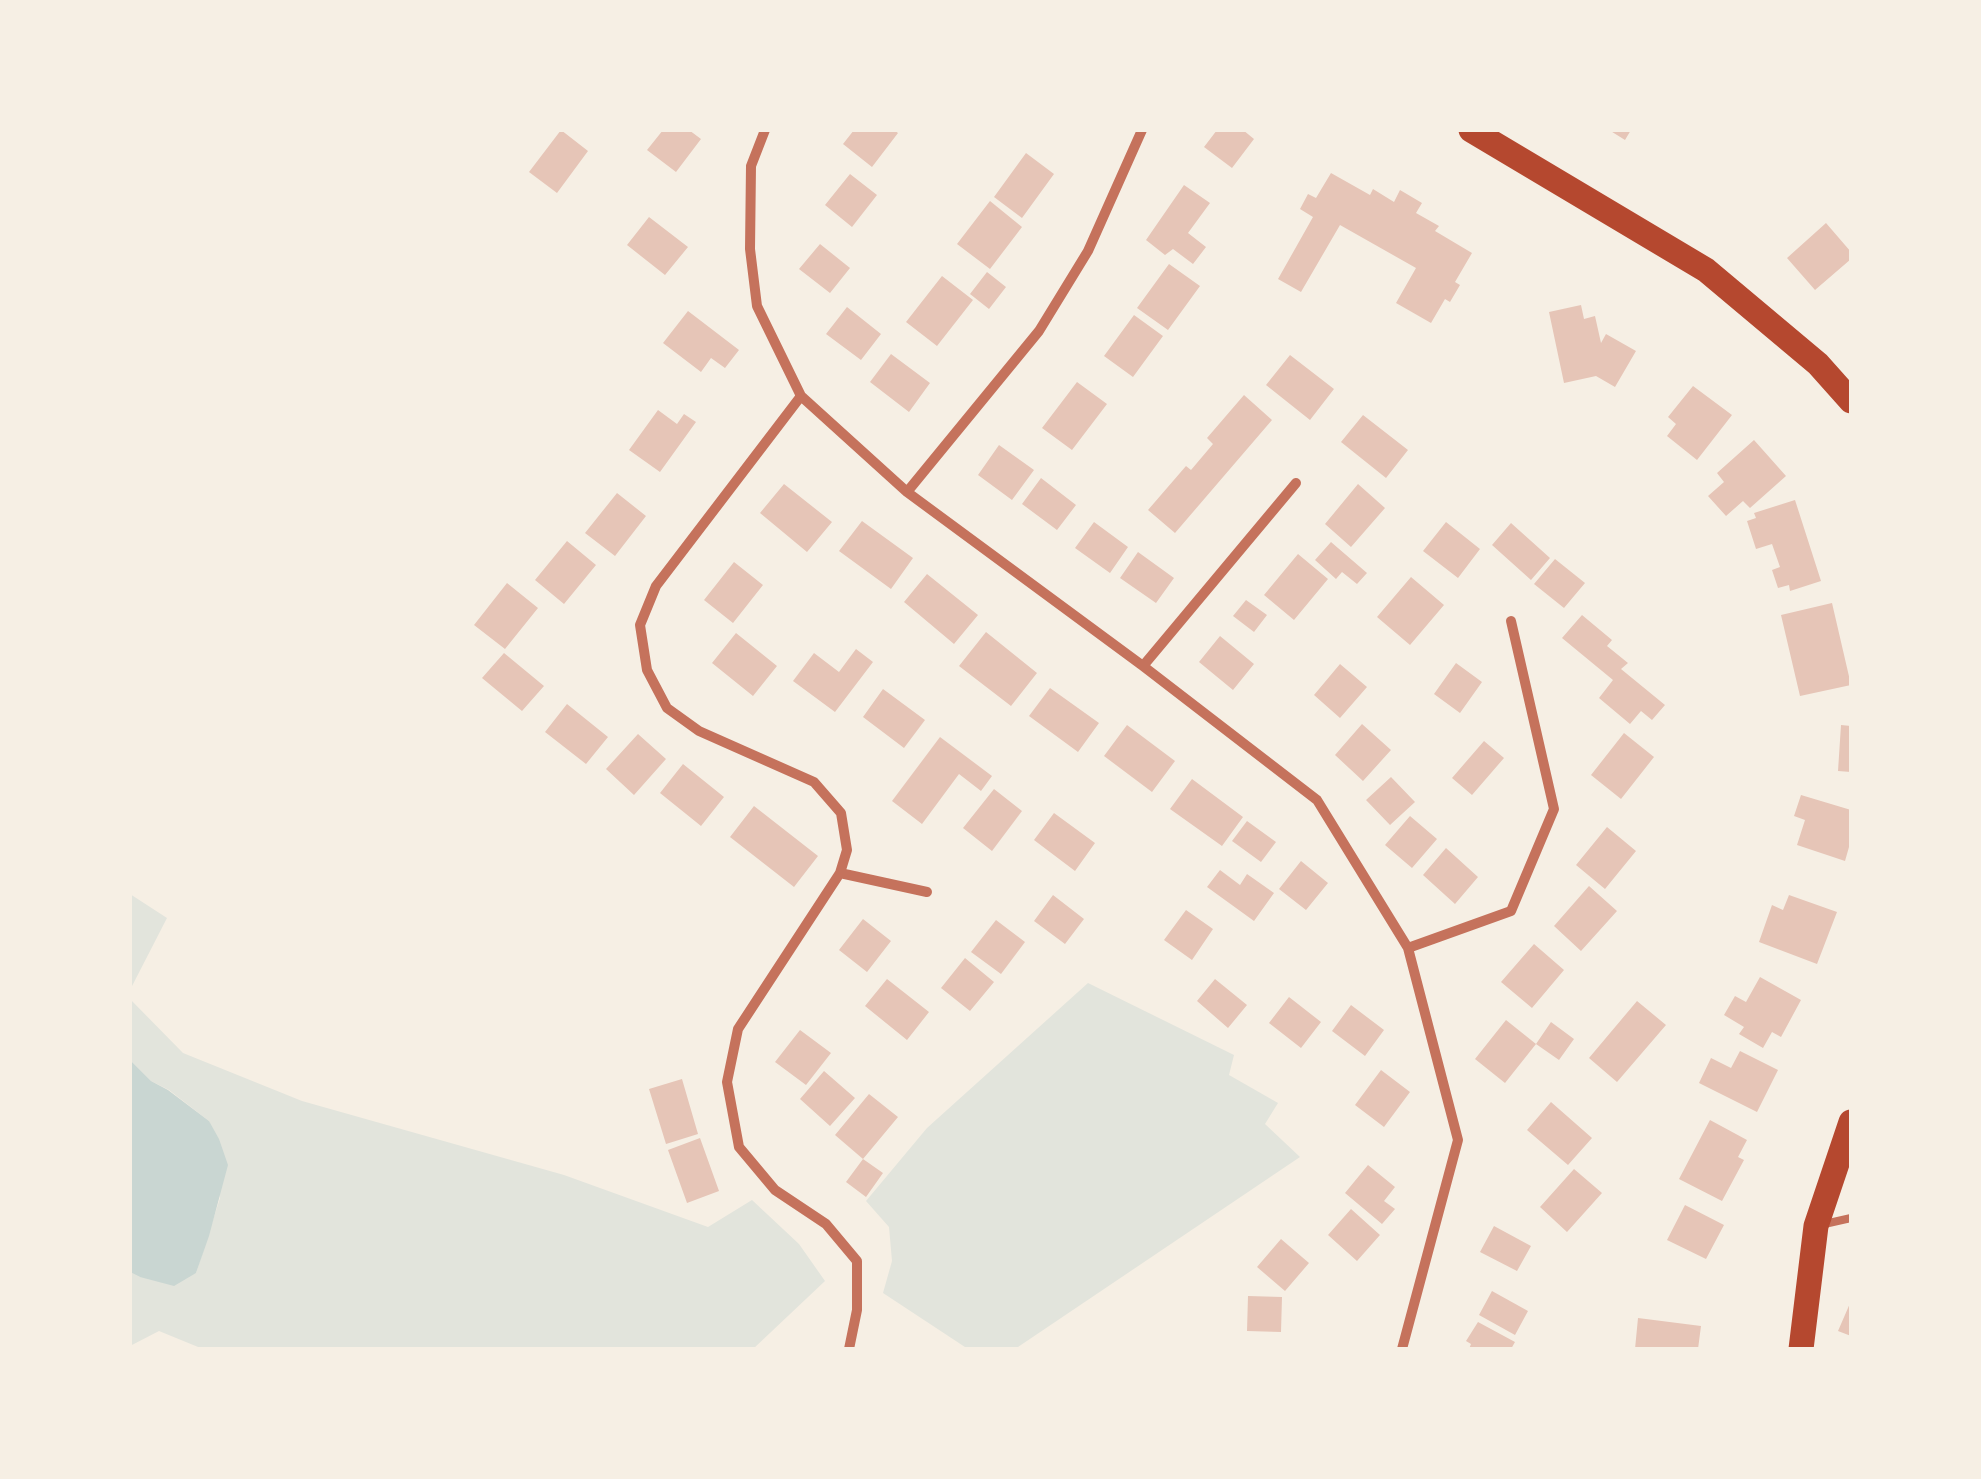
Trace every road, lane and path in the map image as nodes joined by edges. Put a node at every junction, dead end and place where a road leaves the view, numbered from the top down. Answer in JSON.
{"nodes":[{"id":1,"x":765,"y":130,"type":"edge"},
{"id":2,"x":1142,"y":130,"type":"edge"},
{"id":3,"x":1471,"y":130,"type":"edge"},
{"id":4,"x":801,"y":396,"type":"junction"},
{"id":5,"x":1851,"y":401,"type":"edge"},
{"id":6,"x":1296,"y":483,"type":"dead end"},
{"id":7,"x":907,"y":492,"type":"junction"},
{"id":8,"x":1510,"y":622,"type":"dead end"},
{"id":9,"x":1143,"y":666,"type":"junction"},
{"id":10,"x":840,"y":874,"type":"junction"},
{"id":11,"x":926,"y":892,"type":"dead end"},
{"id":12,"x":1408,"y":948,"type":"junction"},
{"id":13,"x":1851,"y":1122,"type":"edge"},
{"id":14,"x":1851,"y":1218,"type":"edge"},
{"id":15,"x":1816,"y":1226,"type":"junction"},
{"id":16,"x":849,"y":1349,"type":"edge"},
{"id":17,"x":1402,"y":1349,"type":"edge"},
{"id":18,"x":1801,"y":1349,"type":"edge"}],
"edges":[{"from":1,"to":4,"type":"street"},
{"from":2,"to":7,"type":"street"},
{"from":3,"to":5,"type":"main road"},
{"from":4,"to":7,"type":"street"},
{"from":4,"to":10,"type":"street"},
{"from":6,"to":9,"type":"street"},
{"from":7,"to":9,"type":"street"},
{"from":8,"to":12,"type":"street"},
{"from":9,"to":12,"type":"street"},
{"from":10,"to":11,"type":"street"},
{"from":10,"to":16,"type":"street"},
{"from":12,"to":17,"type":"street"},
{"from":13,"to":15,"type":"main road"},
{"from":14,"to":15,"type":"lane"},
{"from":15,"to":18,"type":"main road"}]}
